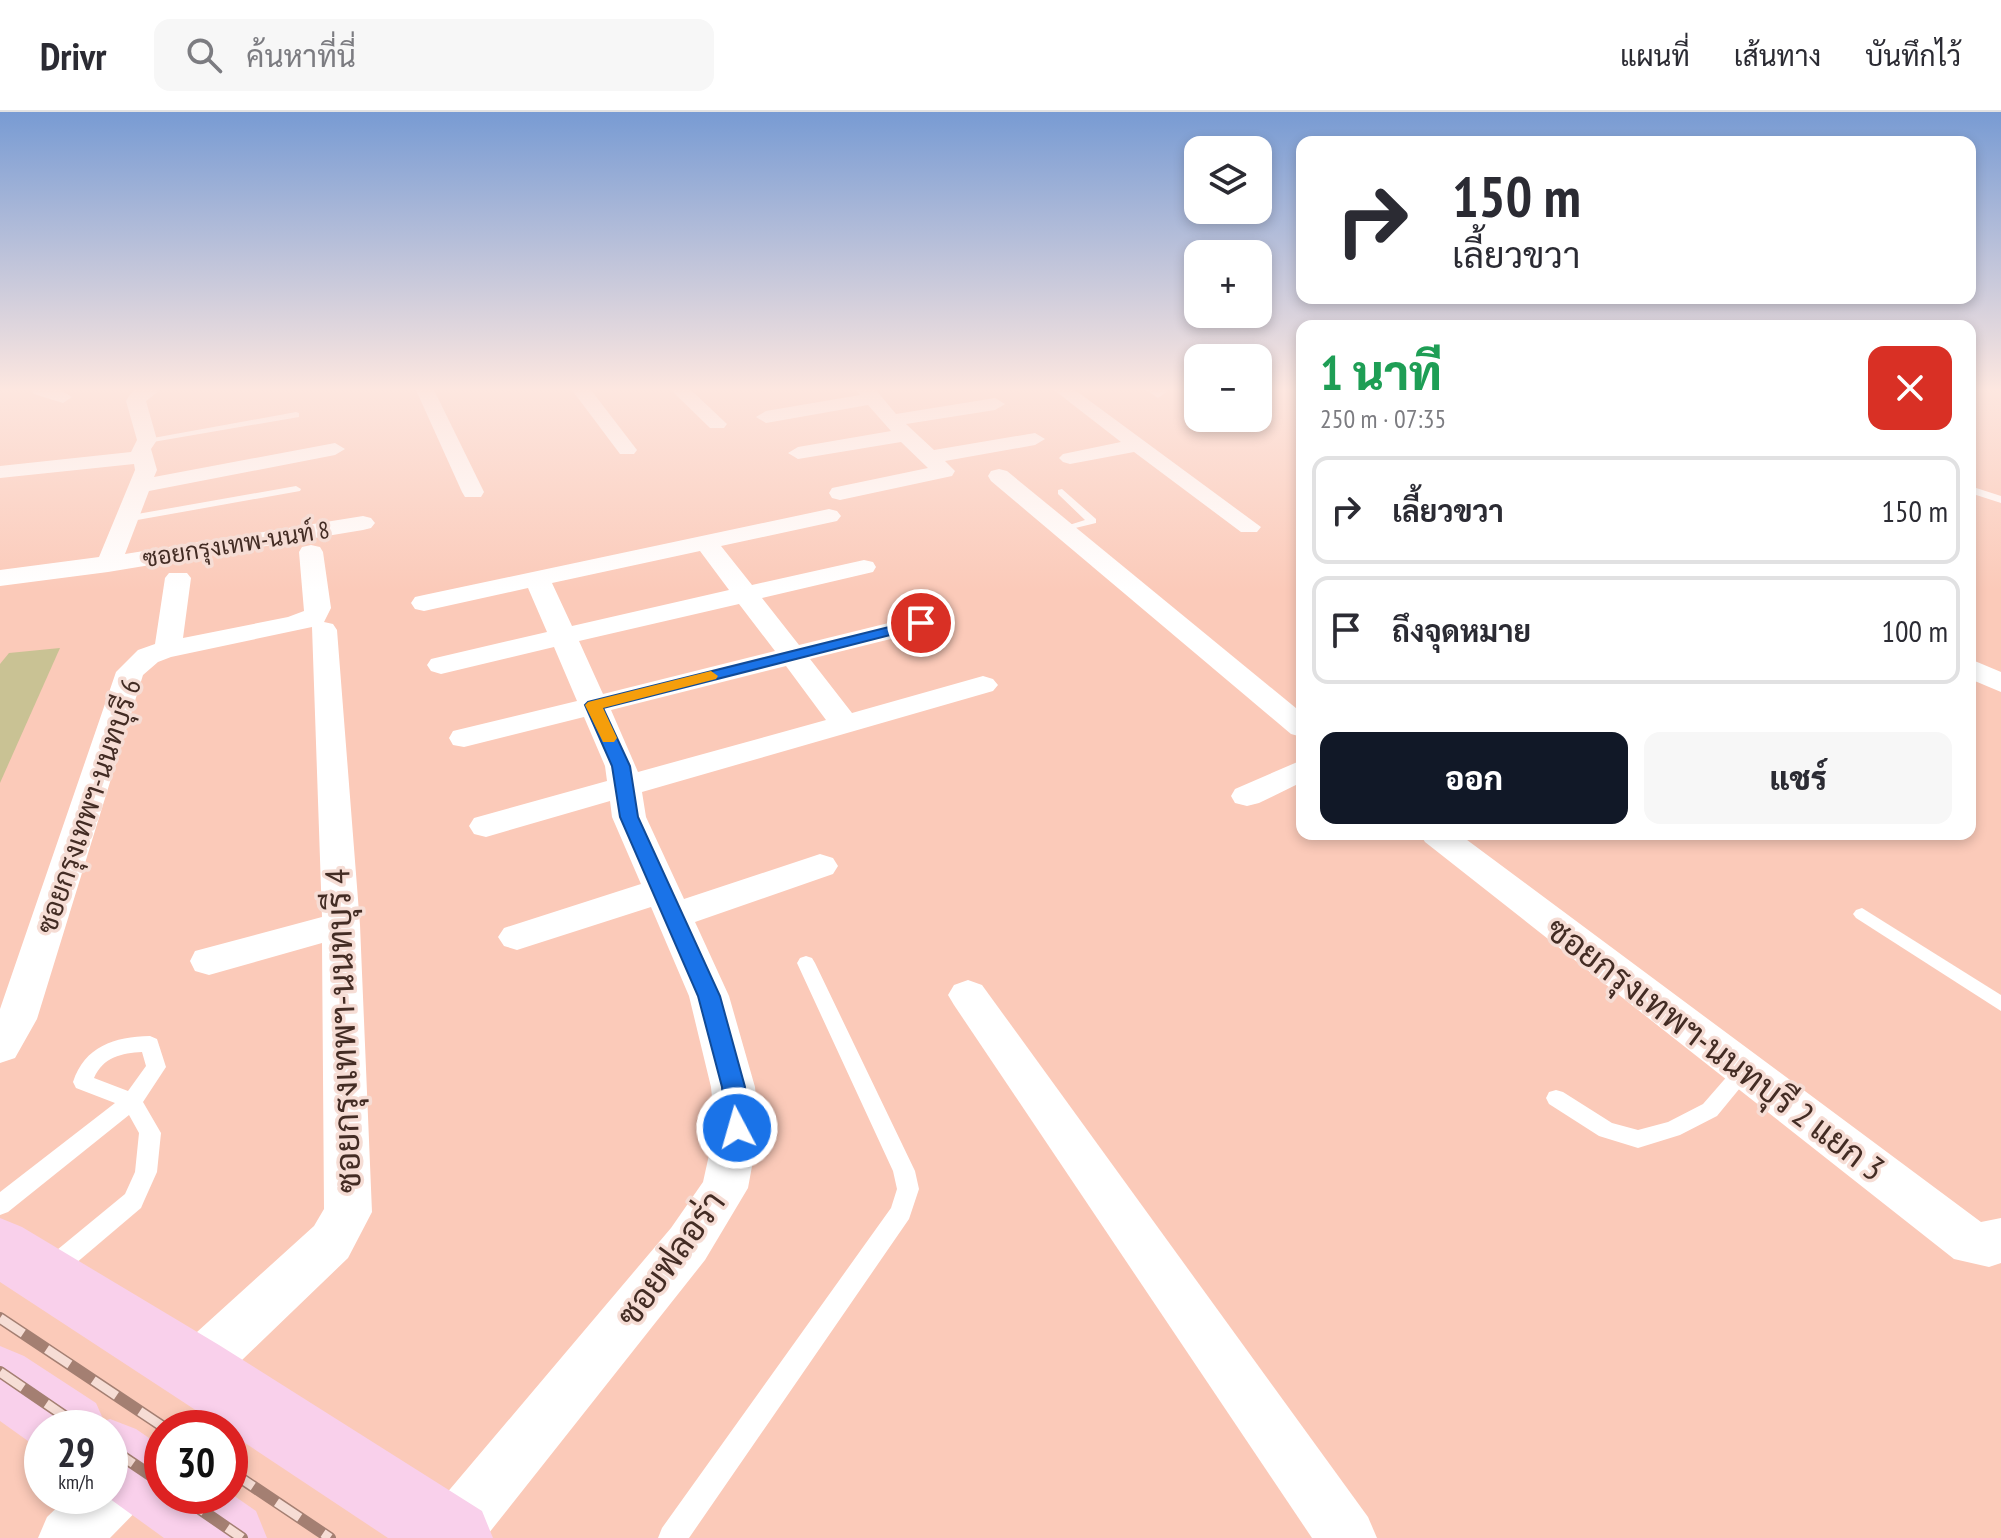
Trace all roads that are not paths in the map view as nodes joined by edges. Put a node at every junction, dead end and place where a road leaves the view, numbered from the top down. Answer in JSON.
{"nodes":[{"id":1,"x":93,"y":457,"type":"edge"},
{"id":2,"x":145,"y":457,"type":"edge"},
{"id":3,"x":295,"y":457,"type":"edge"},
{"id":4,"x":456,"y":457,"type":"edge"},
{"id":5,"x":929,"y":457,"type":"edge"},
{"id":6,"x":963,"y":457,"type":"edge"},
{"id":7,"x":1078,"y":457,"type":"edge"},
{"id":8,"x":1154,"y":457,"type":"edge"},
{"id":9,"x":1070,"y":458,"type":"dead end"},
{"id":10,"x":936,"y":463,"type":"junction"},
{"id":11,"x":0,"y":472,"type":"edge"},
{"id":12,"x":999,"y":476,"type":"dead end"},
{"id":13,"x":141,"y":486,"type":"junction"},
{"id":14,"x":296,"y":489,"type":"dead end"},
{"id":15,"x":1976,"y":491,"type":"edge"},
{"id":16,"x":473,"y":492,"type":"dead end"},
{"id":17,"x":1062,"y":492,"type":"dead end"},
{"id":18,"x":840,"y":493,"type":"dead end"},
{"id":19,"x":2001,"y":500,"type":"edge"},
{"id":20,"x":829,"y":516,"type":"dead end"},
{"id":21,"x":126,"y":519,"type":"junction"},
{"id":22,"x":363,"y":523,"type":"dead end"},
{"id":23,"x":1249,"y":527,"type":"dead end"},
{"id":24,"x":1067,"y":529,"type":"junction"},
{"id":25,"x":706,"y":543,"type":"junction"},
{"id":26,"x":311,"y":552,"type":"dead end"},
{"id":27,"x":108,"y":565,"type":"junction"},
{"id":28,"x":864,"y":567,"type":"dead end"},
{"id":29,"x":0,"y":578,"type":"edge"},
{"id":30,"x":178,"y":578,"type":"dead end"},
{"id":31,"x":537,"y":579,"type":"junction"},
{"id":32,"x":746,"y":594,"type":"junction"},
{"id":33,"x":424,"y":603,"type":"dead end"},
{"id":34,"x":921,"y":623,"type":"dead end"},
{"id":35,"x":323,"y":630,"type":"dead end"},
{"id":36,"x":563,"y":637,"type":"junction"},
{"id":37,"x":168,"y":649,"type":"junction"},
{"id":38,"x":792,"y":655,"type":"junction"},
{"id":39,"x":441,"y":665,"type":"dead end"},
{"id":40,"x":1976,"y":671,"type":"edge"},
{"id":41,"x":2001,"y":683,"type":"edge"},
{"id":42,"x":983,"y":685,"type":"dead end"},
{"id":43,"x":593,"y":705,"type":"junction"},
{"id":44,"x":1296,"y":723,"type":"edge"},
{"id":45,"x":845,"y":724,"type":"junction"},
{"id":46,"x":464,"y":738,"type":"dead end"},
{"id":47,"x":1296,"y":773,"type":"edge"},
{"id":48,"x":623,"y":787,"type":"junction"},
{"id":49,"x":1247,"y":796,"type":"dead end"},
{"id":50,"x":486,"y":826,"type":"dead end"},
{"id":51,"x":1445,"y":840,"type":"edge"},
{"id":52,"x":820,"y":866,"type":"dead end"},
{"id":53,"x":667,"y":903,"type":"junction"},
{"id":54,"x":1862,"y":914,"type":"dead end"},
{"id":55,"x":341,"y":925,"type":"junction"},
{"id":56,"x":517,"y":937,"type":"dead end"},
{"id":57,"x":209,"y":961,"type":"dead end"},
{"id":58,"x":806,"y":963,"type":"dead end"},
{"id":59,"x":968,"y":995,"type":"dead end"},
{"id":60,"x":2001,"y":1004,"type":"edge"},
{"id":61,"x":0,"y":1047,"type":"edge"},
{"id":62,"x":1744,"y":1071,"type":"junction"},
{"id":63,"x":1556,"y":1098,"type":"dead end"},
{"id":64,"x":0,"y":1205,"type":"edge"},
{"id":65,"x":2001,"y":1240,"type":"edge"},
{"id":66,"x":22,"y":1261,"type":"edge"},
{"id":67,"x":195,"y":1369,"type":"junction"},
{"id":68,"x":0,"y":1380,"type":"edge"},
{"id":69,"x":44,"y":1410,"type":"edge"},
{"id":70,"x":144,"y":1478,"type":"edge"},
{"id":71,"x":195,"y":1514,"type":"edge"},
{"id":72,"x":453,"y":1536,"type":"edge"},
{"id":73,"x":68,"y":1538,"type":"edge"},
{"id":74,"x":229,"y":1538,"type":"edge"},
{"id":75,"x":672,"y":1538,"type":"edge"},
{"id":76,"x":1347,"y":1538,"type":"edge"}],
"edges":[{"from":1,"to":11,"type":"street"},
{"from":2,"to":13,"type":"street","name":"ซอยกรุงเทพ-นนท์ 8"},
{"from":3,"to":13,"type":"street"},
{"from":4,"to":16,"type":"street"},
{"from":5,"to":10,"type":"street"},
{"from":6,"to":10,"type":"street"},
{"from":7,"to":9,"type":"street"},
{"from":8,"to":23,"type":"street"},
{"from":10,"to":18,"type":"street"},
{"from":12,"to":24,"type":"street"},
{"from":13,"to":21,"type":"street","name":"ซอยกรุงเทพ-นนท์ 8"},
{"from":14,"to":21,"type":"lane"},
{"from":15,"to":19,"type":"lane"},
{"from":17,"to":24,"type":"lane"},
{"from":20,"to":25,"type":"street"},
{"from":21,"to":27,"type":"street","name":"ซอยกรุงเทพ-นนท์ 8"},
{"from":22,"to":27,"type":"street","name":"ซอยกรุงเทพ-นนท์ 8"},
{"from":24,"to":44,"type":"street"},
{"from":25,"to":31,"type":"street"},
{"from":25,"to":32,"type":"street"},
{"from":26,"to":37,"type":"street","name":"ซอยกรุงเทพฯ-นนทบุรี 6"},
{"from":27,"to":29,"type":"street","name":"ซอยกรุงเทพ-นนท์ 8"},
{"from":28,"to":32,"type":"street"},
{"from":30,"to":37,"type":"street"},
{"from":31,"to":33,"type":"street"},
{"from":31,"to":36,"type":"street","name":"ซอยฟลอร่า"},
{"from":32,"to":36,"type":"street"},
{"from":32,"to":38,"type":"street"},
{"from":34,"to":38,"type":"street"},
{"from":35,"to":55,"type":"street","name":"ซอยกรุงเทพฯ-นนทบุรี 4"},
{"from":36,"to":39,"type":"street"},
{"from":36,"to":43,"type":"street","name":"ซอยฟลอร่า"},
{"from":37,"to":61,"type":"street","name":"ซอยกรุงเทพฯ-นนทบุรี 6"},
{"from":38,"to":43,"type":"street"},
{"from":38,"to":45,"type":"street"},
{"from":40,"to":41,"type":"street"},
{"from":42,"to":45,"type":"street"},
{"from":43,"to":46,"type":"street"},
{"from":43,"to":48,"type":"street","name":"ซอยฟลอร่า"},
{"from":45,"to":48,"type":"street"},
{"from":47,"to":49,"type":"street"},
{"from":48,"to":50,"type":"street"},
{"from":48,"to":53,"type":"street","name":"ซอยฟลอร่า"},
{"from":51,"to":62,"type":"street","name":"ซอยกรุงเทพฯ-นนทบุรี 2 แยก 3"},
{"from":52,"to":53,"type":"street"},
{"from":53,"to":56,"type":"street"},
{"from":53,"to":72,"type":"street","name":"ซอยฟลอร่า"},
{"from":54,"to":60,"type":"lane"},
{"from":55,"to":57,"type":"street"},
{"from":55,"to":67,"type":"street","name":"ซอยกรุงเทพฯ-นนทบุรี 4"},
{"from":58,"to":75,"type":"lane"},
{"from":59,"to":76,"type":"street"},
{"from":62,"to":63,"type":"lane"},
{"from":62,"to":65,"type":"street","name":"ซอยกรุงเทพฯ-นนทบุรี 2 แยก 3"},
{"from":64,"to":66,"type":"lane"},
{"from":66,"to":67,"type":"main road"},
{"from":67,"to":72,"type":"main road"},
{"from":68,"to":69,"type":"main road"},
{"from":70,"to":73,"type":"street"},
{"from":71,"to":74,"type":"main road"}]}
